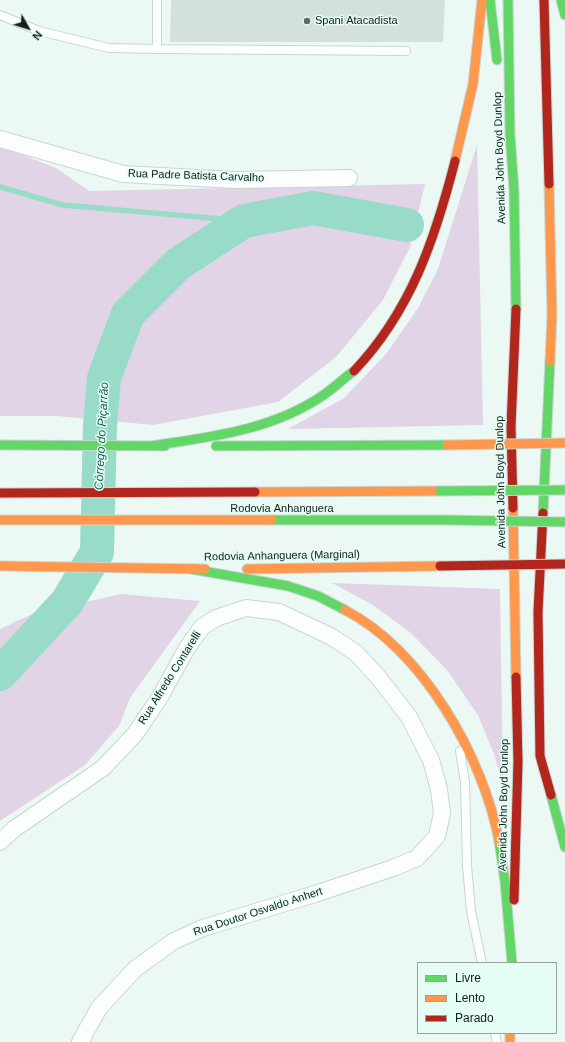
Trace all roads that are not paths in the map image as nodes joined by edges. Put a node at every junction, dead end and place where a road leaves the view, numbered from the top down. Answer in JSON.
{"nodes":[{"id":1,"x":157,"y":0,"type":"edge"},
{"id":2,"x":482,"y":0,"type":"edge"},
{"id":3,"x":490,"y":0,"type":"edge"},
{"id":4,"x":508,"y":0,"type":"edge"},
{"id":5,"x":544,"y":0,"type":"edge"},
{"id":6,"x":561,"y":0,"type":"edge"},
{"id":7,"x":0,"y":15,"type":"edge"},
{"id":8,"x":565,"y":15,"type":"edge"},
{"id":9,"x":157,"y":49,"type":"junction"},
{"id":10,"x":406,"y":51,"type":"dead end"},
{"id":11,"x":510,"y":134,"type":"junction"},
{"id":12,"x":0,"y":139,"type":"edge"},
{"id":13,"x":350,"y":178,"type":"dead end"},
{"id":14,"x":565,"y":443,"type":"edge"},
{"id":15,"x":0,"y":445,"type":"edge"},
{"id":16,"x":151,"y":446,"type":"junction"},
{"id":17,"x":565,"y":490,"type":"edge"},
{"id":18,"x":0,"y":493,"type":"edge"},
{"id":19,"x":0,"y":520,"type":"edge"},
{"id":20,"x":565,"y":522,"type":"edge"},
{"id":21,"x":565,"y":564,"type":"edge"},
{"id":22,"x":0,"y":566,"type":"edge"},
{"id":23,"x":191,"y":570,"type":"junction"},
{"id":24,"x":452,"y":719,"type":"junction"},
{"id":25,"x":0,"y":842,"type":"edge"},
{"id":26,"x":565,"y":847,"type":"edge"},
{"id":27,"x":425,"y":849,"type":"joint"},
{"id":28,"x":482,"y":962,"type":"edge"},
{"id":29,"x":512,"y":962,"type":"edge"},
{"id":30,"x":512,"y":962,"type":"edge"},
{"id":31,"x":80,"y":1042,"type":"edge"}],
"edges":[{"from":1,"to":9,"type":"lane"},
{"from":2,"to":16,"type":"main road"},
{"from":3,"to":11,"type":"main road"},
{"from":4,"to":11,"type":"main road","name":"Avenida John Boyd Dunlop"},
{"from":5,"to":26,"type":"main road"},
{"from":6,"to":8,"type":"main road"},
{"from":7,"to":9,"type":"lane"},
{"from":9,"to":10,"type":"lane"},
{"from":11,"to":29,"type":"main road","name":"Avenida John Boyd Dunlop"},
{"from":12,"to":13,"type":"street","name":"Rua Padre Batista Carvalho"},
{"from":14,"to":16,"type":"main road","bridge":true},
{"from":15,"to":16,"type":"main road"},
{"from":17,"to":18,"type":"main road","name":"Rodovia Anhanguera","bridge":true},
{"from":19,"to":20,"type":"main road","name":"Rodovia Anhanguera","bridge":true},
{"from":21,"to":23,"type":"main road","name":"Rodovia Anhanguera (Marginal)","bridge":true},
{"from":22,"to":23,"type":"main road","name":"Rodovia Anhanguera (Marginal)"},
{"from":23,"to":24,"type":"main road"},
{"from":24,"to":28,"type":"lane"},
{"from":24,"to":30,"type":"main road"},
{"from":25,"to":27,"type":"street","name":"Rua Alfredo Contarelli"},
{"from":27,"to":31,"type":"street","name":"Rua Doutor Osvaldo Anhert"}]}
